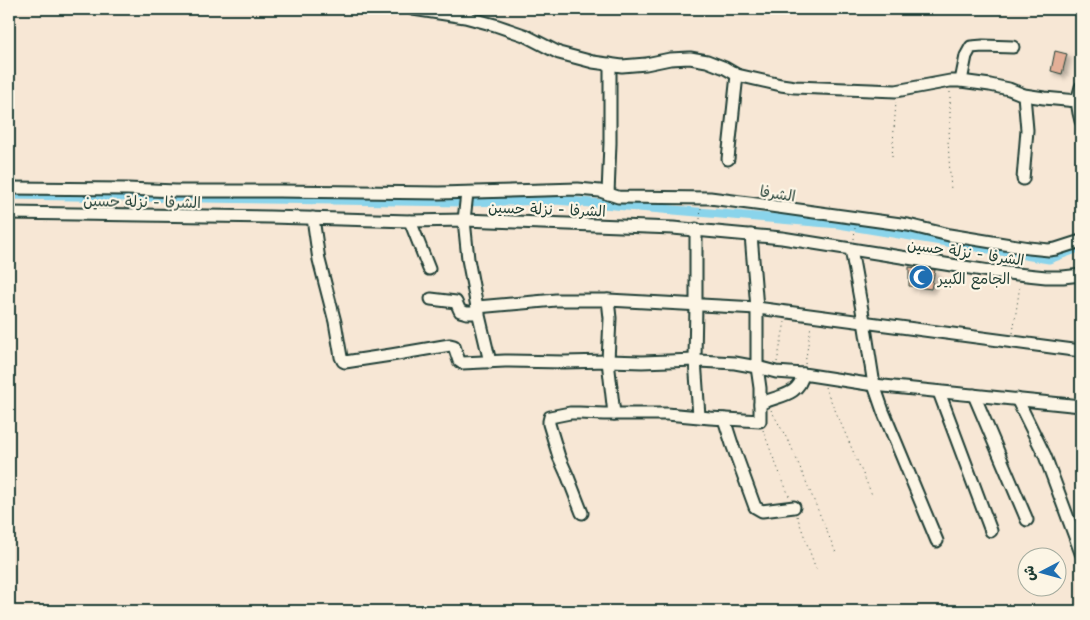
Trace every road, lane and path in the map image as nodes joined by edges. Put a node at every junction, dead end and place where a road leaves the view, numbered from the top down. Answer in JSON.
{"nodes":[{"id":1,"x":413,"y":9,"type":"edge"},
{"id":2,"x":1013,"y":47,"type":"dead end"},
{"id":3,"x":610,"y":64,"type":"junction"},
{"id":4,"x":737,"y":75,"type":"junction"},
{"id":5,"x":956,"y":81,"type":"junction"},
{"id":6,"x":1081,"y":86,"type":"edge"},
{"id":7,"x":896,"y":91,"type":"junction"},
{"id":8,"x":1024,"y":95,"type":"junction"},
{"id":9,"x":1077,"y":101,"type":"junction"},
{"id":10,"x":1081,"y":121,"type":"edge"},
{"id":11,"x":892,"y":157,"type":"dead end"},
{"id":12,"x":728,"y":158,"type":"dead end"},
{"id":13,"x":1023,"y":179,"type":"dead end"},
{"id":14,"x":9,"y":188,"type":"edge"},
{"id":15,"x":951,"y":191,"type":"dead end"},
{"id":16,"x":608,"y":194,"type":"junction"},
{"id":17,"x":467,"y":195,"type":"junction"},
{"id":18,"x":701,"y":202,"type":"dead end"},
{"id":19,"x":9,"y":213,"type":"edge"},
{"id":20,"x":464,"y":215,"type":"junction"},
{"id":21,"x":700,"y":217,"type":"dead end"},
{"id":22,"x":313,"y":218,"type":"junction"},
{"id":23,"x":410,"y":221,"type":"junction"},
{"id":24,"x":696,"y":229,"type":"junction"},
{"id":25,"x":751,"y":235,"type":"junction"},
{"id":26,"x":1081,"y":243,"type":"edge"},
{"id":27,"x":851,"y":249,"type":"junction"},
{"id":28,"x":429,"y":269,"type":"dead end"},
{"id":29,"x":1021,"y":275,"type":"junction"},
{"id":30,"x":1079,"y":275,"type":"edge"},
{"id":31,"x":1081,"y":288,"type":"edge"},
{"id":32,"x":431,"y":299,"type":"dead end"},
{"id":33,"x":608,"y":300,"type":"junction"},
{"id":34,"x":696,"y":304,"type":"junction"},
{"id":35,"x":757,"y":308,"type":"junction"},
{"id":36,"x":478,"y":310,"type":"junction"},
{"id":37,"x":786,"y":312,"type":"junction"},
{"id":38,"x":813,"y":315,"type":"junction"},
{"id":39,"x":864,"y":321,"type":"junction"},
{"id":40,"x":1012,"y":341,"type":"junction"},
{"id":41,"x":1081,"y":351,"type":"edge"},
{"id":42,"x":608,"y":360,"type":"junction"},
{"id":43,"x":695,"y":360,"type":"junction"},
{"id":44,"x":490,"y":362,"type":"junction"},
{"id":45,"x":758,"y":367,"type":"junction"},
{"id":46,"x":776,"y":372,"type":"junction"},
{"id":47,"x":803,"y":374,"type":"junction"},
{"id":48,"x":821,"y":377,"type":"junction"},
{"id":49,"x":874,"y":385,"type":"junction"},
{"id":50,"x":940,"y":392,"type":"junction"},
{"id":51,"x":974,"y":395,"type":"junction"},
{"id":52,"x":1017,"y":399,"type":"junction"},
{"id":53,"x":763,"y":402,"type":"junction"},
{"id":54,"x":1081,"y":406,"type":"edge"},
{"id":55,"x":614,"y":414,"type":"junction"},
{"id":56,"x":699,"y":416,"type":"junction"},
{"id":57,"x":724,"y":419,"type":"junction"},
{"id":58,"x":760,"y":420,"type":"junction"},
{"id":59,"x":873,"y":497,"type":"dead end"},
{"id":60,"x":794,"y":507,"type":"junction"},
{"id":61,"x":582,"y":513,"type":"dead end"},
{"id":62,"x":1027,"y":520,"type":"dead end"},
{"id":63,"x":991,"y":531,"type":"dead end"},
{"id":64,"x":937,"y":541,"type":"dead end"},
{"id":65,"x":836,"y":553,"type":"dead end"},
{"id":66,"x":1081,"y":553,"type":"edge"},
{"id":67,"x":816,"y":569,"type":"dead end"}],
"edges":[{"from":1,"to":3,"type":"street"},
{"from":2,"to":5,"type":"street"},
{"from":3,"to":4,"type":"street"},
{"from":3,"to":16,"type":"street"},
{"from":4,"to":7,"type":"street"},
{"from":4,"to":12,"type":"street"},
{"from":5,"to":7,"type":"street"},
{"from":5,"to":8,"type":"street"},
{"from":5,"to":15,"type":"path"},
{"from":6,"to":9,"type":"street"},
{"from":7,"to":11,"type":"path"},
{"from":8,"to":9,"type":"street"},
{"from":8,"to":13,"type":"street"},
{"from":9,"to":10,"type":"street"},
{"from":14,"to":17,"type":"street","name":"الشرفا"},
{"from":16,"to":17,"type":"street","name":"الشرفا"},
{"from":16,"to":26,"type":"street","name":"الشرفا"},
{"from":17,"to":20,"type":"street"},
{"from":18,"to":21,"type":"path"},
{"from":19,"to":22,"type":"street","name":"الشرفا - نزلة حسين"},
{"from":20,"to":23,"type":"street","name":"الشرفا - نزلة حسين"},
{"from":20,"to":24,"type":"street","name":"الشرفا - نزلة حسين"},
{"from":20,"to":36,"type":"street"},
{"from":22,"to":23,"type":"street","name":"الشرفا - نزلة حسين"},
{"from":22,"to":44,"type":"street"},
{"from":23,"to":28,"type":"street"},
{"from":24,"to":25,"type":"street","name":"الشرفا - نزلة حسين"},
{"from":24,"to":34,"type":"street"},
{"from":25,"to":27,"type":"street","name":"الشرفا - نزلة حسين"},
{"from":25,"to":35,"type":"street"},
{"from":27,"to":29,"type":"street","name":"الشرفا - نزلة حسين"},
{"from":27,"to":39,"type":"street"},
{"from":29,"to":30,"type":"street","name":"الشرفا - نزلة حسين"},
{"from":29,"to":40,"type":"path"},
{"from":30,"to":31,"type":"street"},
{"from":32,"to":36,"type":"street"},
{"from":33,"to":34,"type":"street"},
{"from":33,"to":36,"type":"street"},
{"from":33,"to":42,"type":"street"},
{"from":34,"to":35,"type":"street"},
{"from":34,"to":43,"type":"street"},
{"from":35,"to":37,"type":"street"},
{"from":35,"to":45,"type":"street"},
{"from":36,"to":44,"type":"street"},
{"from":37,"to":38,"type":"street"},
{"from":37,"to":46,"type":"path"},
{"from":38,"to":39,"type":"street"},
{"from":38,"to":47,"type":"path"},
{"from":39,"to":40,"type":"street"},
{"from":39,"to":49,"type":"street"},
{"from":40,"to":41,"type":"street"},
{"from":42,"to":43,"type":"street"},
{"from":42,"to":44,"type":"street"},
{"from":42,"to":55,"type":"street"},
{"from":43,"to":45,"type":"street"},
{"from":43,"to":56,"type":"street"},
{"from":45,"to":46,"type":"street"},
{"from":45,"to":53,"type":"street"},
{"from":46,"to":47,"type":"street"},
{"from":47,"to":48,"type":"street"},
{"from":47,"to":53,"type":"street"},
{"from":48,"to":49,"type":"street"},
{"from":48,"to":59,"type":"path"},
{"from":49,"to":50,"type":"street"},
{"from":49,"to":64,"type":"street"},
{"from":50,"to":51,"type":"street"},
{"from":50,"to":63,"type":"street"},
{"from":51,"to":52,"type":"street"},
{"from":51,"to":62,"type":"street"},
{"from":52,"to":54,"type":"street"},
{"from":52,"to":66,"type":"street"},
{"from":53,"to":58,"type":"street"},
{"from":53,"to":65,"type":"path"},
{"from":55,"to":56,"type":"street"},
{"from":55,"to":61,"type":"street"},
{"from":56,"to":57,"type":"street"},
{"from":57,"to":58,"type":"street"},
{"from":57,"to":60,"type":"street"},
{"from":58,"to":60,"type":"path"},
{"from":60,"to":67,"type":"path"}]}
